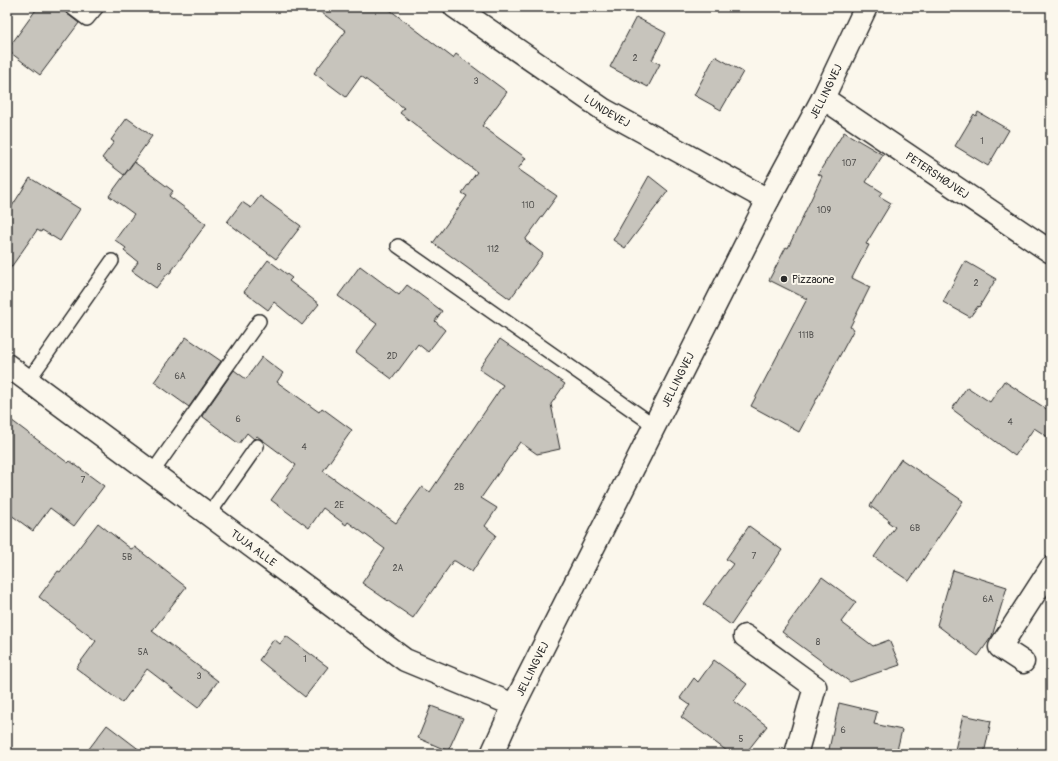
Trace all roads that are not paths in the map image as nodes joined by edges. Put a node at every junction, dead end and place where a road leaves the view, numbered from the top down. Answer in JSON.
{"nodes":[{"id":1,"x":71,"y":7,"type":"edge"},
{"id":2,"x":97,"y":7,"type":"edge"},
{"id":3,"x":455,"y":7,"type":"edge"},
{"id":4,"x":866,"y":7,"type":"edge"},
{"id":5,"x":823,"y":98,"type":"junction"},
{"id":6,"x":768,"y":200,"type":"junction"},
{"id":7,"x":398,"y":246,"type":"dead end"},
{"id":8,"x":1051,"y":252,"type":"edge"},
{"id":9,"x":112,"y":261,"type":"dead end"},
{"id":10,"x":259,"y":321,"type":"dead end"},
{"id":11,"x":7,"y":365,"type":"edge"},
{"id":12,"x":28,"y":380,"type":"junction"},
{"id":13,"x":654,"y":426,"type":"junction"},
{"id":14,"x":257,"y":446,"type":"dead end"},
{"id":15,"x":152,"y":473,"type":"junction"},
{"id":16,"x":208,"y":514,"type":"junction"},
{"id":17,"x":1051,"y":568,"type":"edge"},
{"id":18,"x":745,"y":636,"type":"dead end"},
{"id":19,"x":1023,"y":662,"type":"dead end"},
{"id":20,"x":514,"y":705,"type":"junction"},
{"id":21,"x":492,"y":754,"type":"edge"},
{"id":22,"x":796,"y":754,"type":"edge"}],
"edges":[{"from":1,"to":2,"type":"lane"},
{"from":3,"to":6,"type":"street","name":"LUNDEVEJ"},
{"from":4,"to":5,"type":"street","name":"JELLINGVEJ"},
{"from":5,"to":6,"type":"street","name":"JELLINGVEJ"},
{"from":5,"to":8,"type":"street","name":"PETERSHØJVEJ"},
{"from":6,"to":13,"type":"street","name":"JELLINGVEJ"},
{"from":7,"to":13,"type":"lane"},
{"from":9,"to":12,"type":"lane"},
{"from":10,"to":15,"type":"lane"},
{"from":11,"to":12,"type":"street","name":"TUJA ALLE"},
{"from":12,"to":15,"type":"street","name":"TUJA ALLE"},
{"from":13,"to":20,"type":"street","name":"JELLINGVEJ"},
{"from":14,"to":16,"type":"lane"},
{"from":15,"to":16,"type":"street","name":"TUJA ALLE"},
{"from":16,"to":20,"type":"street","name":"TUJA ALLE"},
{"from":17,"to":19,"type":"street"},
{"from":18,"to":22,"type":"street"},
{"from":20,"to":21,"type":"street","name":"JELLINGVEJ"}]}
